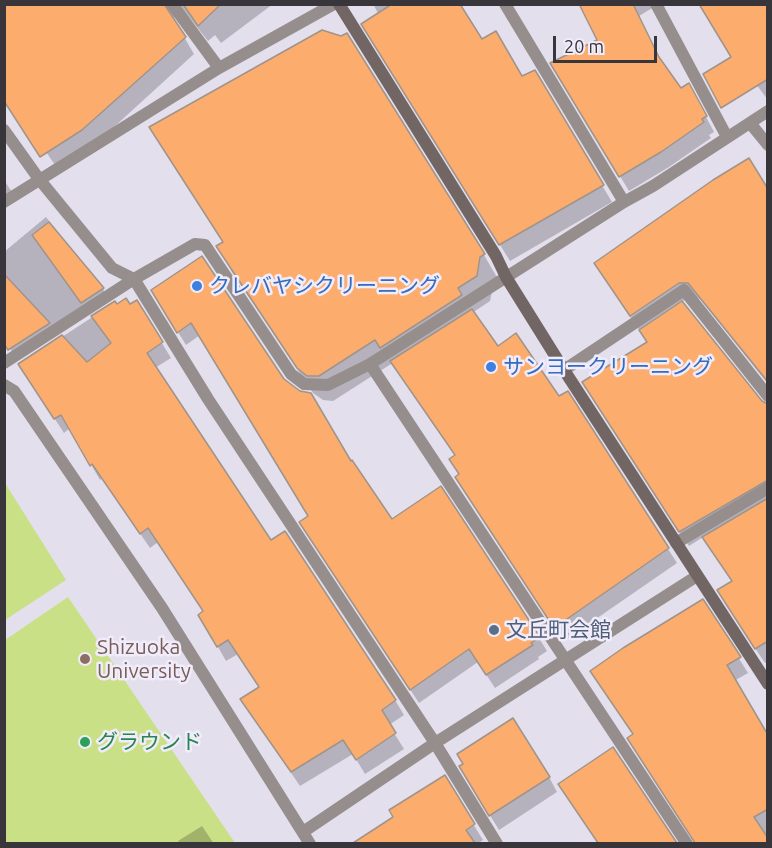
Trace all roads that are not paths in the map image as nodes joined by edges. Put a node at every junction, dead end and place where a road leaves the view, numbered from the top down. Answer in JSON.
{"nodes":[{"id":1,"x":172,"y":4,"type":"edge"},
{"id":2,"x":334,"y":4,"type":"edge"},
{"id":3,"x":339,"y":4,"type":"edge"},
{"id":4,"x":505,"y":4,"type":"edge"},
{"id":5,"x":656,"y":4,"type":"edge"},
{"id":6,"x":219,"y":68,"type":"junction"},
{"id":7,"x":768,"y":111,"type":"edge"},
{"id":8,"x":750,"y":123,"type":"junction"},
{"id":9,"x":4,"y":130,"type":"edge"},
{"id":10,"x":727,"y":137,"type":"junction"},
{"id":11,"x":768,"y":145,"type":"edge"},
{"id":12,"x":39,"y":179,"type":"junction"},
{"id":13,"x":624,"y":201,"type":"junction"},
{"id":14,"x":4,"y":202,"type":"edge"},
{"id":15,"x":506,"y":277,"type":"junction"},
{"id":16,"x":134,"y":279,"type":"junction"},
{"id":17,"x":4,"y":363,"type":"edge"},
{"id":18,"x":370,"y":364,"type":"junction"},
{"id":19,"x":564,"y":370,"type":"junction"},
{"id":20,"x":4,"y":385,"type":"edge"},
{"id":21,"x":768,"y":396,"type":"edge"},
{"id":22,"x":768,"y":488,"type":"edge"},
{"id":23,"x":676,"y":543,"type":"junction"},
{"id":24,"x":697,"y":576,"type":"junction"},
{"id":25,"x":567,"y":661,"type":"junction"},
{"id":26,"x":768,"y":684,"type":"edge"},
{"id":27,"x":435,"y":743,"type":"junction"},
{"id":28,"x":303,"y":832,"type":"junction"},
{"id":29,"x":310,"y":843,"type":"edge"},
{"id":30,"x":497,"y":843,"type":"edge"},
{"id":31,"x":687,"y":843,"type":"edge"}],
"edges":[{"from":1,"to":6,"type":"street"},
{"from":2,"to":6,"type":"street"},
{"from":3,"to":15,"type":"street"},
{"from":4,"to":13,"type":"street"},
{"from":5,"to":10,"type":"street"},
{"from":6,"to":12,"type":"street"},
{"from":7,"to":8,"type":"street"},
{"from":8,"to":10,"type":"street"},
{"from":8,"to":11,"type":"street"},
{"from":9,"to":12,"type":"street"},
{"from":10,"to":13,"type":"street"},
{"from":12,"to":14,"type":"street"},
{"from":12,"to":16,"type":"street"},
{"from":13,"to":15,"type":"street"},
{"from":15,"to":18,"type":"street"},
{"from":15,"to":19,"type":"street"},
{"from":16,"to":17,"type":"street"},
{"from":16,"to":18,"type":"street"},
{"from":16,"to":27,"type":"street"},
{"from":18,"to":25,"type":"street"},
{"from":19,"to":21,"type":"street"},
{"from":19,"to":23,"type":"street"},
{"from":20,"to":28,"type":"street"},
{"from":22,"to":23,"type":"street"},
{"from":23,"to":24,"type":"street"},
{"from":24,"to":25,"type":"street"},
{"from":24,"to":26,"type":"street"},
{"from":25,"to":27,"type":"street"},
{"from":25,"to":31,"type":"street"},
{"from":27,"to":28,"type":"street"},
{"from":27,"to":30,"type":"street"},
{"from":28,"to":29,"type":"street"}]}
